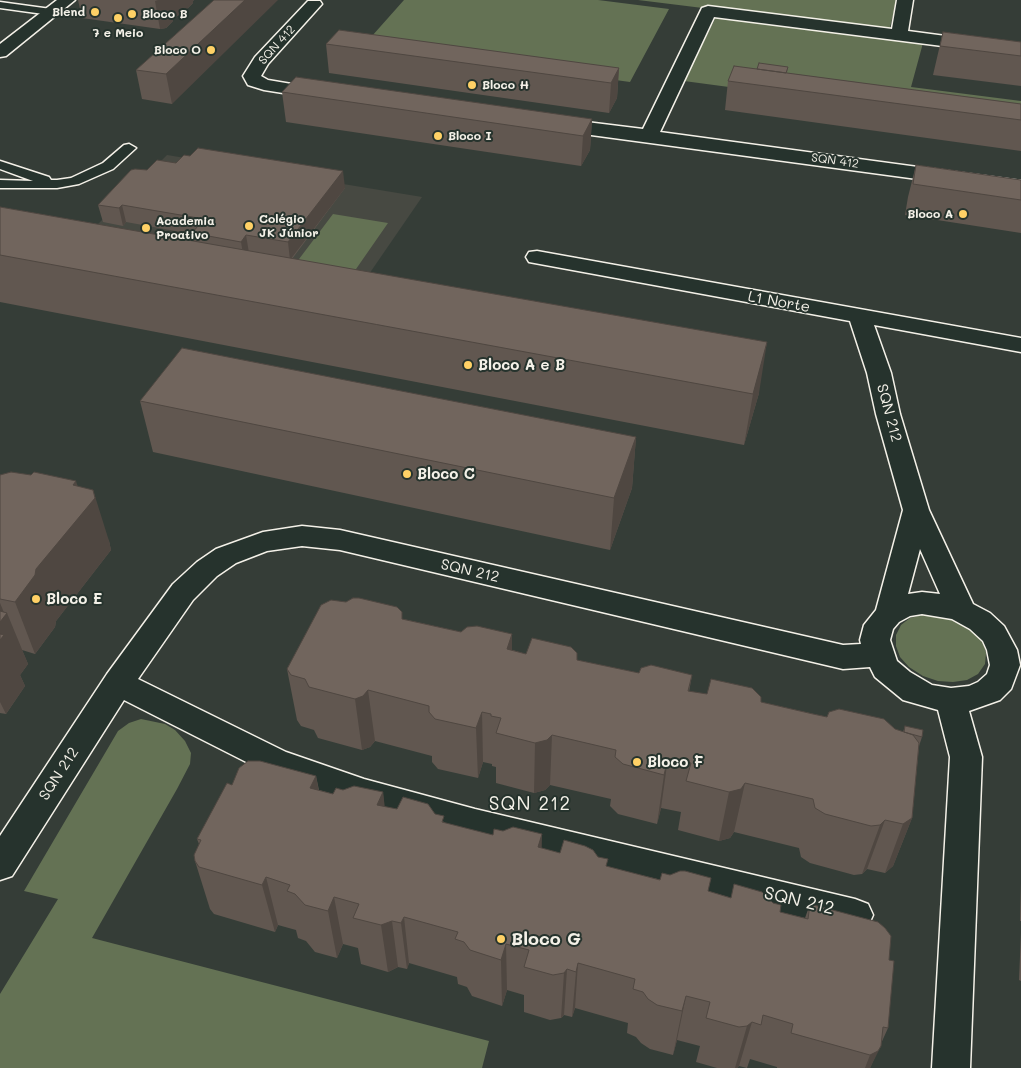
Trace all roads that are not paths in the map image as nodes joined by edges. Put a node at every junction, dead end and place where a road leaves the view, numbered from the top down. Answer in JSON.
{"nodes":[{"id":1,"x":67,"y":0,"type":"edge"},
{"id":2,"x":905,"y":0,"type":"edge"},
{"id":3,"x":314,"y":4,"type":"dead end"},
{"id":4,"x":0,"y":5,"type":"edge"},
{"id":5,"x":51,"y":12,"type":"junction"},
{"id":6,"x":899,"y":36,"type":"junction"},
{"id":7,"x":1021,"y":51,"type":"edge"},
{"id":8,"x":0,"y":52,"type":"edge"},
{"id":9,"x":338,"y":97,"type":"edge"},
{"id":10,"x":533,"y":121,"type":"edge"},
{"id":11,"x":649,"y":136,"type":"junction"},
{"id":12,"x":129,"y":148,"type":"dead end"},
{"id":13,"x":0,"y":165,"type":"edge"},
{"id":14,"x":0,"y":184,"type":"edge"},
{"id":15,"x":57,"y":184,"type":"junction"},
{"id":16,"x":1021,"y":187,"type":"edge"},
{"id":17,"x":537,"y":257,"type":"dead end"},
{"id":18,"x":860,"y":317,"type":"junction"},
{"id":19,"x":1021,"y":345,"type":"edge"},
{"id":20,"x":916,"y":510,"type":"junction"},
{"id":21,"x":962,"y":611,"type":"junction"},
{"id":22,"x":889,"y":614,"type":"junction"},
{"id":23,"x":878,"y":655,"type":"junction"},
{"id":24,"x":118,"y":683,"type":"junction"},
{"id":25,"x":951,"y":700,"type":"junction"},
{"id":26,"x":0,"y":865,"type":"edge"},
{"id":27,"x":856,"y":915,"type":"edge"},
{"id":28,"x":950,"y":1068,"type":"edge"}],
"edges":[{"from":1,"to":5,"type":"street"},
{"from":2,"to":6,"type":"street"},
{"from":3,"to":9,"type":"street","name":"SQN 412"},
{"from":4,"to":5,"type":"lane"},
{"from":5,"to":8,"type":"street"},
{"from":6,"to":7,"type":"street"},
{"from":6,"to":11,"type":"street"},
{"from":10,"to":11,"type":"street","name":"SQN 412"},
{"from":11,"to":16,"type":"street","name":"SQN 412"},
{"from":12,"to":15,"type":"lane"},
{"from":13,"to":15,"type":"lane"},
{"from":14,"to":15,"type":"lane"},
{"from":17,"to":18,"type":"street","name":"L1 Norte"},
{"from":18,"to":19,"type":"street","name":"L1 Norte"},
{"from":18,"to":20,"type":"street","name":"SQN 212"},
{"from":20,"to":21,"type":"street","name":"SQN 212"},
{"from":20,"to":22,"type":"street"},
{"from":21,"to":22,"type":"street"},
{"from":21,"to":25,"type":"street"},
{"from":22,"to":23,"type":"street"},
{"from":23,"to":24,"type":"street","name":"SQN 212"},
{"from":23,"to":25,"type":"street"},
{"from":24,"to":26,"type":"street","name":"SQN 212"},
{"from":24,"to":27,"type":"street","name":"SQN 212"},
{"from":25,"to":28,"type":"street"}]}
